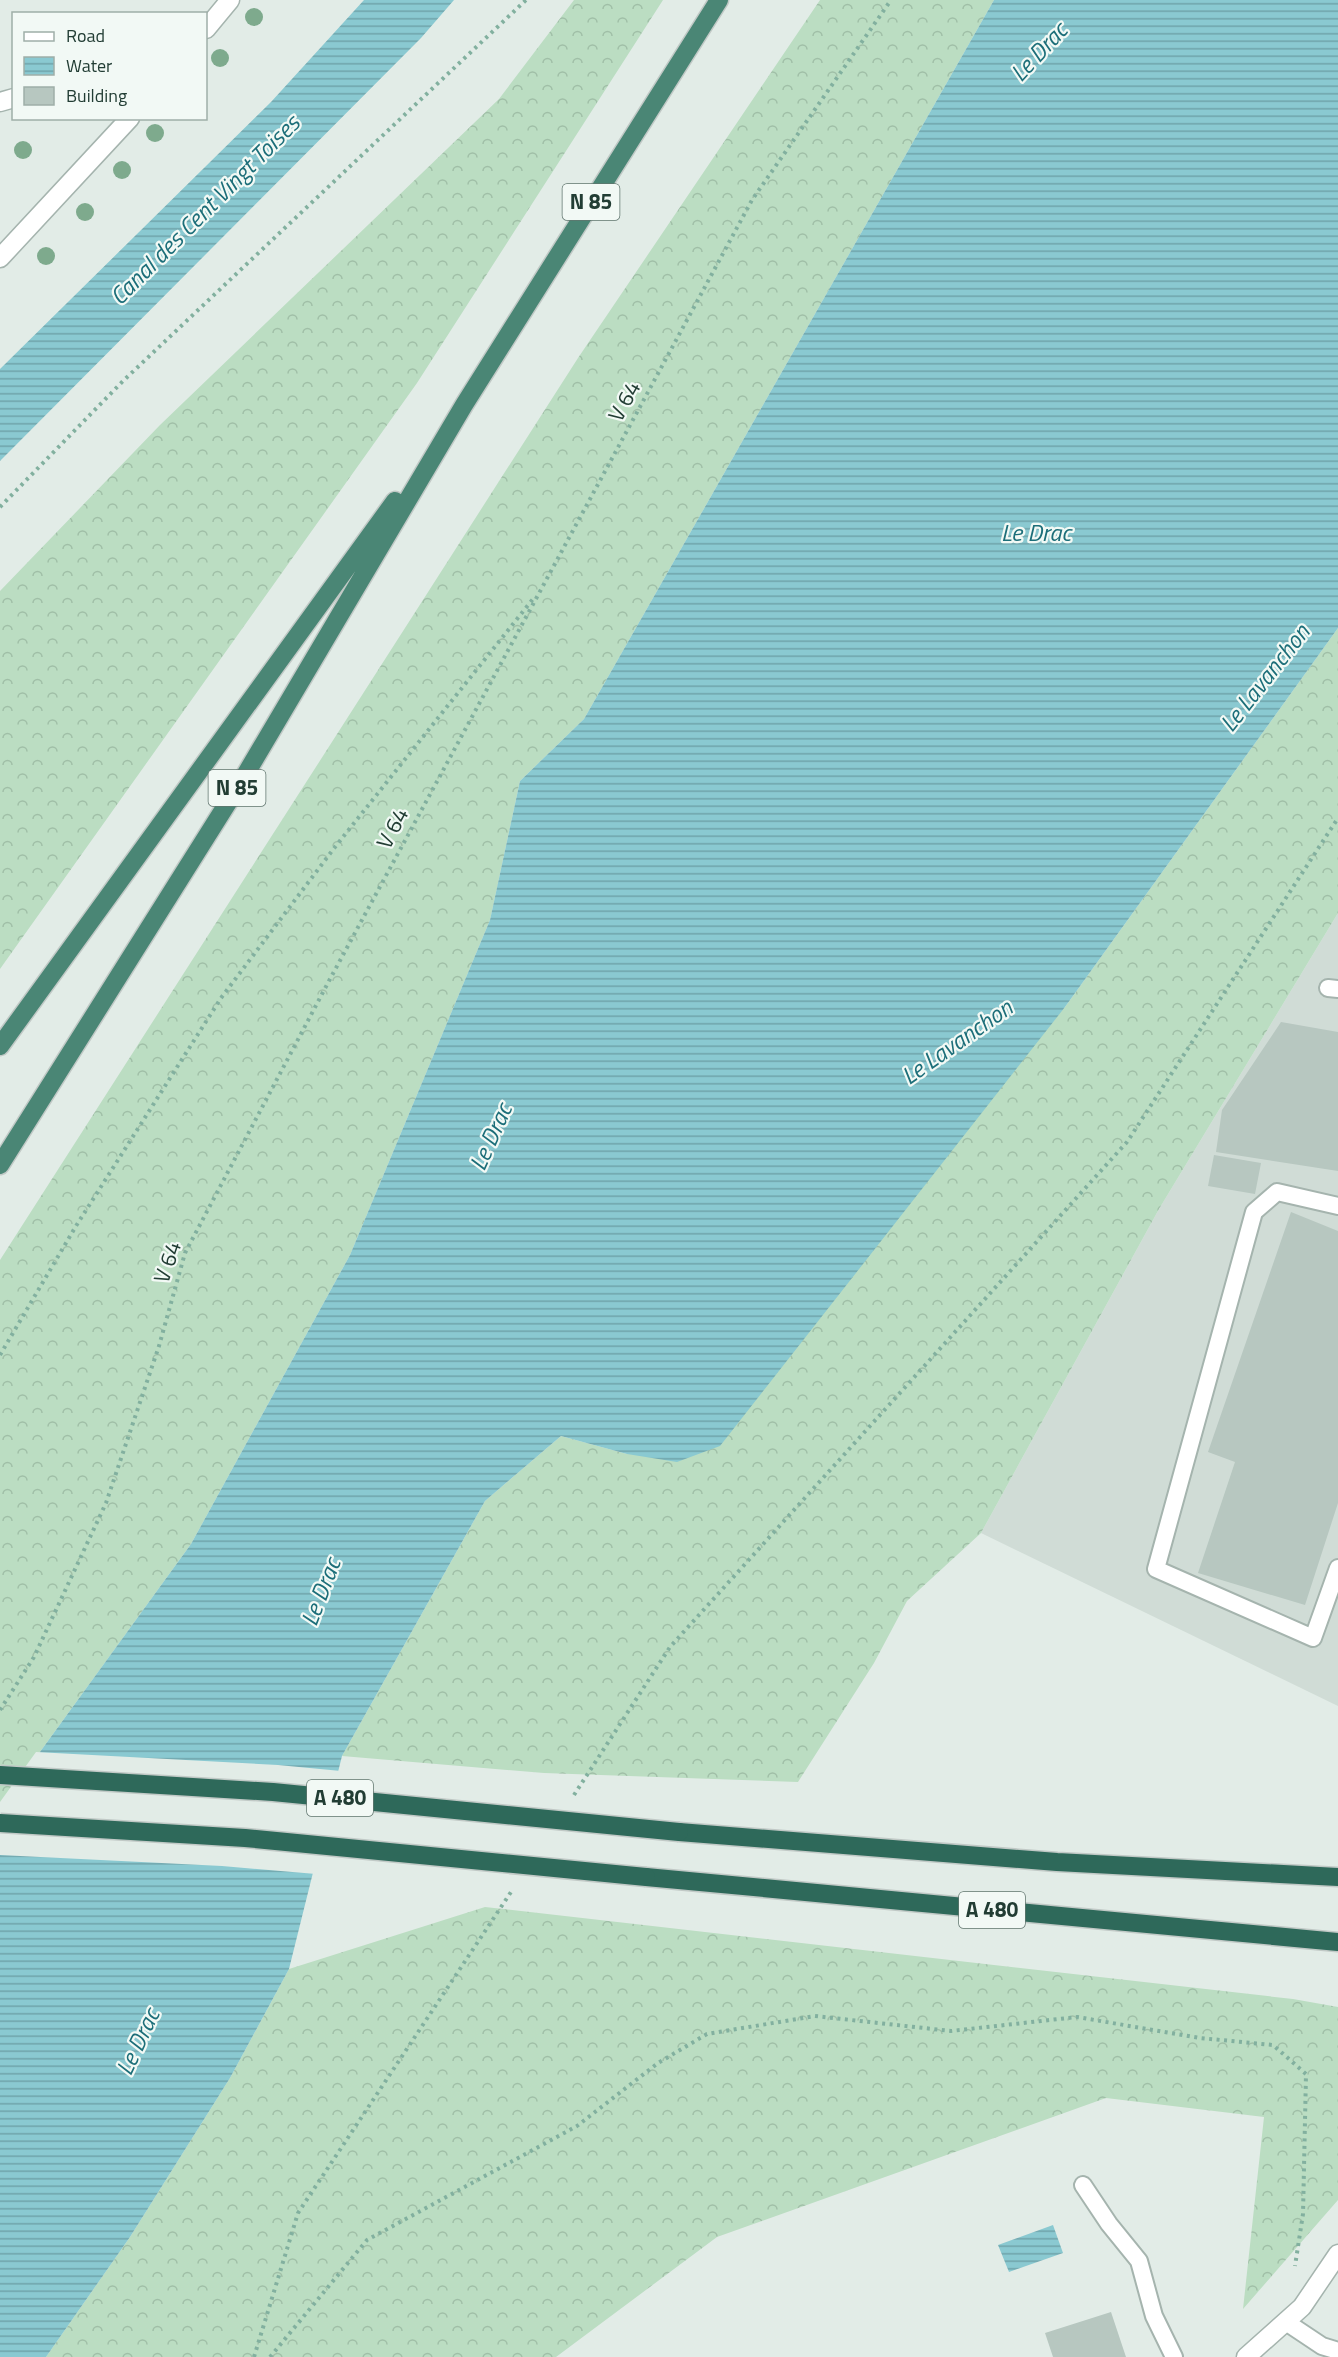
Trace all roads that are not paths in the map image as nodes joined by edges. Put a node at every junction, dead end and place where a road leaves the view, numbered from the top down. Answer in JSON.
{"nodes":[{"id":1,"x":230,"y":0,"type":"edge"},
{"id":2,"x":719,"y":0,"type":"edge"},
{"id":3,"x":207,"y":28,"type":"edge"},
{"id":4,"x":128,"y":120,"type":"edge"},
{"id":5,"x":0,"y":258,"type":"edge"},
{"id":6,"x":464,"y":405,"type":"junction"},
{"id":7,"x":0,"y":1046,"type":"edge"},
{"id":8,"x":0,"y":1165,"type":"edge"},
{"id":9,"x":1338,"y":1206,"type":"edge"},
{"id":10,"x":1338,"y":1568,"type":"edge"},
{"id":11,"x":0,"y":1775,"type":"edge"},
{"id":12,"x":0,"y":1823,"type":"edge"},
{"id":13,"x":1338,"y":1877,"type":"edge"},
{"id":14,"x":1338,"y":1942,"type":"edge"},
{"id":15,"x":1083,"y":2185,"type":"dead end"},
{"id":16,"x":1338,"y":2254,"type":"edge"},
{"id":17,"x":1286,"y":2322,"type":"junction"},
{"id":18,"x":1338,"y":2351,"type":"edge"},
{"id":19,"x":1174,"y":2357,"type":"edge"},
{"id":20,"x":1246,"y":2357,"type":"edge"}],
"edges":[{"from":1,"to":3,"type":"street"},
{"from":2,"to":6,"type":"highway","number":"N 85"},
{"from":4,"to":5,"type":"street"},
{"from":6,"to":7,"type":"highway","number":"N 85"},
{"from":6,"to":8,"type":"highway","number":"N 85"},
{"from":9,"to":10,"type":"lane"},
{"from":11,"to":13,"type":"highway","number":"A 480","bridge":true},
{"from":12,"to":14,"type":"highway","number":"A 480","bridge":true},
{"from":15,"to":19,"type":"lane"},
{"from":16,"to":17,"type":"street"},
{"from":17,"to":18,"type":"lane"},
{"from":17,"to":20,"type":"street"}]}
